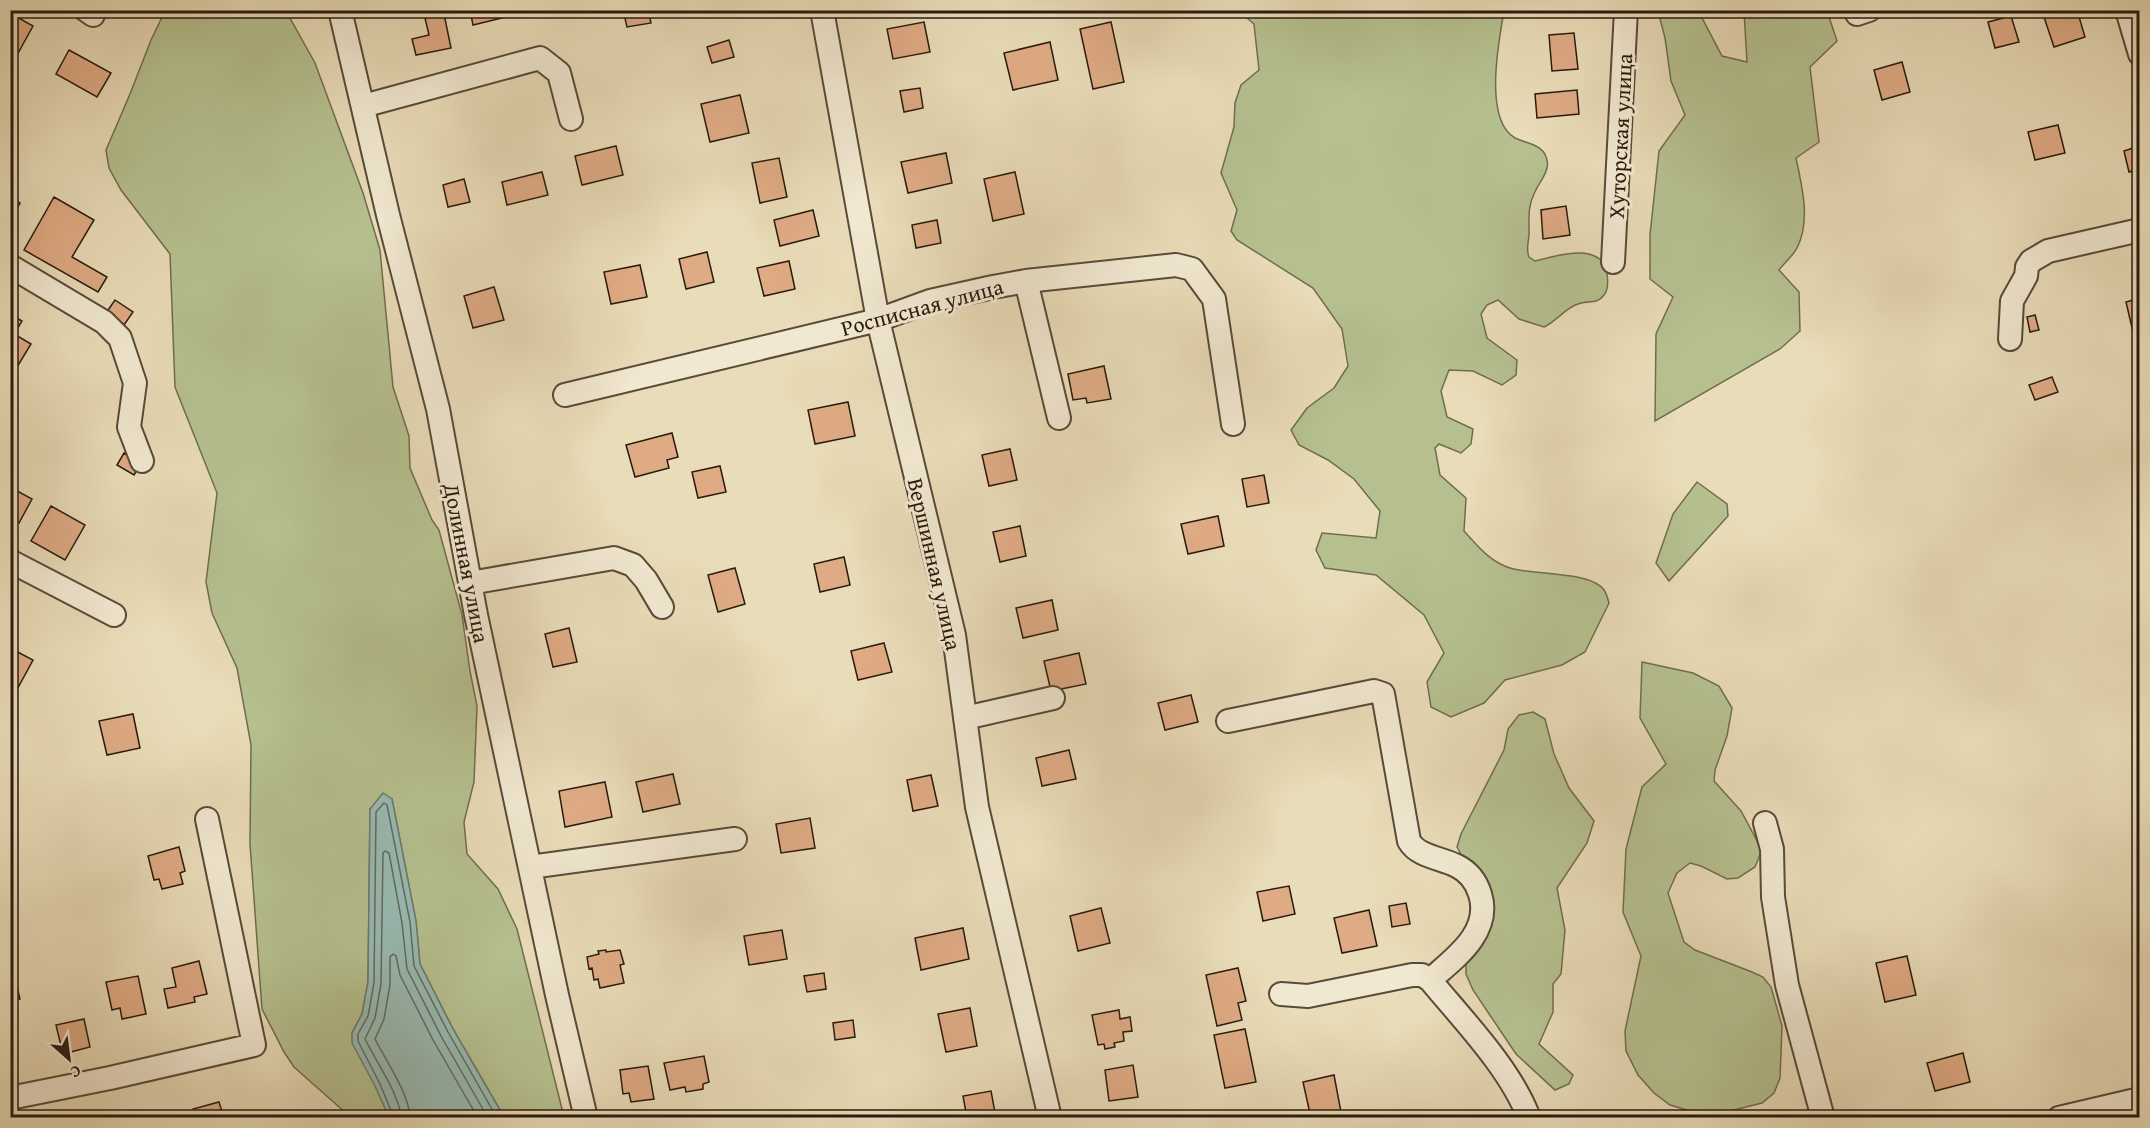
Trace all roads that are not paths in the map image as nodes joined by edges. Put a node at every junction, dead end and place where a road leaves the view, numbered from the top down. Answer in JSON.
{"nodes":[{"id":1,"x":340,"y":10,"type":"edge"},
{"id":2,"x":822,"y":10,"type":"edge"},
{"id":3,"x":1626,"y":10,"type":"edge"},
{"id":4,"x":2127,"y":10,"type":"edge"},
{"id":5,"x":2139,"y":54,"type":"edge"},
{"id":6,"x":363,"y":106,"type":"junction"},
{"id":7,"x":571,"y":119,"type":"dead end"},
{"id":8,"x":2139,"y":230,"type":"edge"},
{"id":9,"x":1613,"y":262,"type":"dead end"},
{"id":10,"x":10,"y":266,"type":"edge"},
{"id":11,"x":1026,"y":281,"type":"junction"},
{"id":12,"x":878,"y":320,"type":"junction"},
{"id":13,"x":2010,"y":339,"type":"dead end"},
{"id":14,"x":565,"y":395,"type":"dead end"},
{"id":15,"x":1059,"y":418,"type":"dead end"},
{"id":16,"x":1233,"y":424,"type":"dead end"},
{"id":17,"x":142,"y":461,"type":"dead end"},
{"id":18,"x":10,"y":561,"type":"edge"},
{"id":19,"x":470,"y":583,"type":"junction"},
{"id":20,"x":662,"y":607,"type":"dead end"},
{"id":21,"x":114,"y":615,"type":"dead end"},
{"id":22,"x":1053,"y":698,"type":"dead end"},
{"id":23,"x":965,"y":718,"type":"junction"},
{"id":24,"x":1228,"y":722,"type":"dead end"},
{"id":25,"x":207,"y":819,"type":"dead end"},
{"id":26,"x":1766,"y":824,"type":"dead end"},
{"id":27,"x":735,"y":839,"type":"dead end"},
{"id":28,"x":530,"y":867,"type":"junction"},
{"id":29,"x":1430,"y":980,"type":"junction"},
{"id":30,"x":1281,"y":994,"type":"dead end"},
{"id":31,"x":10,"y":1098,"type":"edge"},
{"id":32,"x":2139,"y":1099,"type":"edge"},
{"id":33,"x":586,"y":1118,"type":"edge"},
{"id":34,"x":1050,"y":1118,"type":"edge"},
{"id":35,"x":1529,"y":1118,"type":"edge"},
{"id":36,"x":1823,"y":1118,"type":"edge"},
{"id":37,"x":2060,"y":1118,"type":"edge"}],
"edges":[{"from":1,"to":6,"type":"street","name":"Долинная улица"},
{"from":2,"to":12,"type":"street","name":"Вершинная улица"},
{"from":3,"to":9,"type":"street","name":"Хуторская улица"},
{"from":4,"to":5,"type":"street"},
{"from":6,"to":7,"type":"street"},
{"from":6,"to":19,"type":"street","name":"Долинная улица"},
{"from":8,"to":13,"type":"street"},
{"from":10,"to":17,"type":"street"},
{"from":11,"to":12,"type":"street","name":"Росписная улица"},
{"from":11,"to":15,"type":"street"},
{"from":11,"to":16,"type":"street","name":"Росписная улица"},
{"from":12,"to":14,"type":"street","name":"Росписная улица"},
{"from":12,"to":23,"type":"street","name":"Вершинная улица"},
{"from":18,"to":21,"type":"street"},
{"from":19,"to":20,"type":"street"},
{"from":19,"to":28,"type":"street","name":"Долинная улица"},
{"from":22,"to":23,"type":"street"},
{"from":23,"to":34,"type":"street","name":"Вершинная улица"},
{"from":24,"to":29,"type":"street"},
{"from":25,"to":31,"type":"street"},
{"from":26,"to":36,"type":"street"},
{"from":27,"to":28,"type":"street"},
{"from":28,"to":33,"type":"street","name":"Долинная улица"},
{"from":29,"to":30,"type":"street"},
{"from":29,"to":35,"type":"street"},
{"from":32,"to":37,"type":"street"}]}
